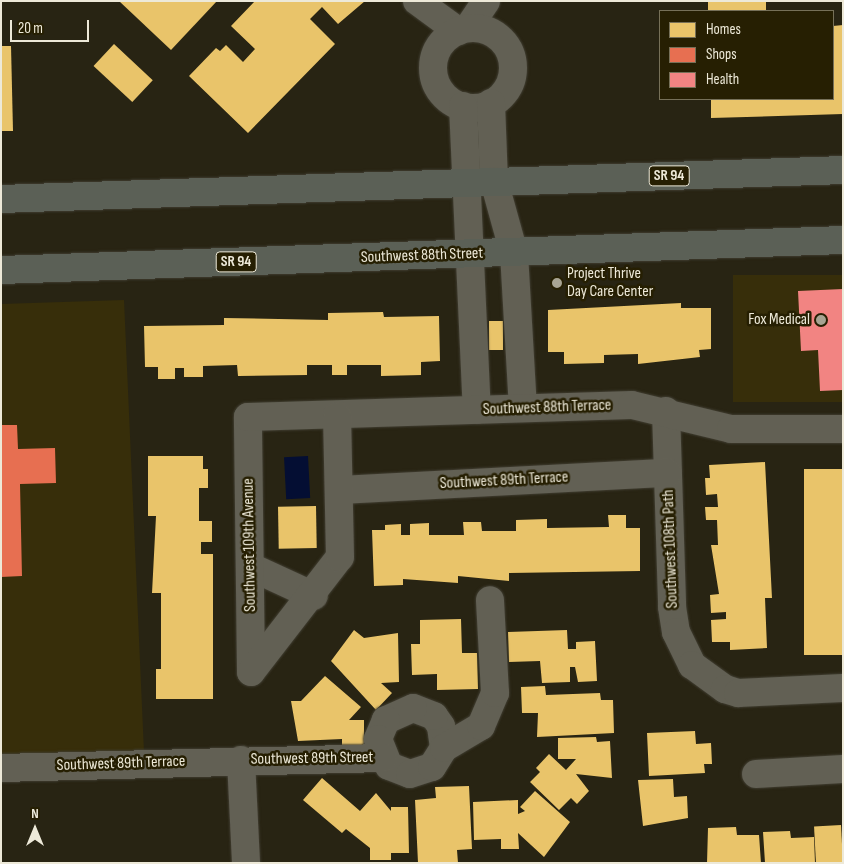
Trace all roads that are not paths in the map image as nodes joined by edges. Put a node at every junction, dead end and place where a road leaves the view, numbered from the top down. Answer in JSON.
{"nodes":[{"id":1,"x":417,"y":1,"type":"edge"},
{"id":2,"x":486,"y":1,"type":"edge"},
{"id":3,"x":463,"y":29,"type":"junction"},
{"id":4,"x":491,"y":103,"type":"junction"},
{"id":5,"x":463,"y":106,"type":"junction"},
{"id":6,"x":843,"y":170,"type":"edge"},
{"id":7,"x":494,"y":181,"type":"junction"},
{"id":8,"x":466,"y":182,"type":"junction"},
{"id":9,"x":1,"y":199,"type":"edge"},
{"id":10,"x":843,"y":240,"type":"edge"},
{"id":11,"x":514,"y":253,"type":"junction"},
{"id":12,"x":470,"y":254,"type":"junction"},
{"id":13,"x":1,"y":270,"type":"edge"},
{"id":14,"x":474,"y":347,"type":"junction"},
{"id":15,"x":519,"y":348,"type":"junction"},
{"id":16,"x":523,"y":408,"type":"junction"},
{"id":17,"x":477,"y":410,"type":"junction"},
{"id":18,"x":666,"y":411,"type":"junction"},
{"id":19,"x":337,"y":416,"type":"junction"},
{"id":20,"x":248,"y":417,"type":"joint"},
{"id":21,"x":843,"y":429,"type":"edge"},
{"id":22,"x":668,"y":473,"type":"junction"},
{"id":23,"x":340,"y":490,"type":"junction"},
{"id":24,"x":251,"y":567,"type":"junction"},
{"id":25,"x":314,"y":596,"type":"junction"},
{"id":26,"x":490,"y":600,"type":"dead end"},
{"id":27,"x":843,"y":688,"type":"edge"},
{"id":28,"x":444,"y":748,"type":"junction"},
{"id":29,"x":383,"y":758,"type":"junction"},
{"id":30,"x":241,"y":760,"type":"junction"},
{"id":31,"x":1,"y":768,"type":"edge"},
{"id":32,"x":843,"y":769,"type":"edge"},
{"id":33,"x":756,"y":774,"type":"dead end"},
{"id":34,"x":246,"y":863,"type":"edge"}],
"edges":[{"from":1,"to":3,"type":"street"},
{"from":2,"to":3,"type":"street"},
{"from":3,"to":4,"type":"street"},
{"from":3,"to":5,"type":"street"},
{"from":4,"to":5,"type":"street"},
{"from":4,"to":7,"type":"street"},
{"from":5,"to":8,"type":"street"},
{"from":6,"to":7,"type":"main road","number":"SR 94"},
{"from":7,"to":8,"type":"main road","number":"SR 94"},
{"from":7,"to":11,"type":"street"},
{"from":8,"to":9,"type":"main road","number":"SR 94"},
{"from":8,"to":12,"type":"street"},
{"from":10,"to":11,"type":"main road","name":"Southwest 88th Street","number":"SR 94"},
{"from":11,"to":12,"type":"main road","name":"Southwest 88th Street","number":"SR 94"},
{"from":11,"to":15,"type":"street"},
{"from":12,"to":13,"type":"main road","name":"Southwest 88th Street","number":"SR 94"},
{"from":12,"to":14,"type":"street"},
{"from":14,"to":15,"type":"street"},
{"from":14,"to":17,"type":"street"},
{"from":15,"to":16,"type":"street"},
{"from":16,"to":17,"type":"street","name":"Southwest 88th Terrace"},
{"from":16,"to":18,"type":"street","name":"Southwest 88th Terrace"},
{"from":17,"to":19,"type":"street","name":"Southwest 88th Terrace"},
{"from":18,"to":21,"type":"street","name":"Southwest 88th Terrace"},
{"from":18,"to":22,"type":"street","name":"Southwest 108th Path"},
{"from":19,"to":20,"type":"street","name":"Southwest 88th Terrace"},
{"from":19,"to":23,"type":"street"},
{"from":20,"to":24,"type":"street","name":"Southwest 109th Avenue"},
{"from":22,"to":23,"type":"street","name":"Southwest 89th Terrace"},
{"from":22,"to":27,"type":"street","name":"Southwest 108th Path"},
{"from":23,"to":25,"type":"street"},
{"from":24,"to":25,"type":"street"},
{"from":24,"to":25,"type":"street","name":"Southwest 109th Avenue"},
{"from":26,"to":28,"type":"street","name":"Southwest 89th Street"},
{"from":28,"to":29,"type":"street","name":"Southwest 89th Street"},
{"from":28,"to":29,"type":"street","name":"Southwest 89th Street"},
{"from":29,"to":30,"type":"street","name":"Southwest 89th Street"},
{"from":30,"to":31,"type":"street","name":"Southwest 89th Terrace"},
{"from":30,"to":34,"type":"street"},
{"from":32,"to":33,"type":"street"}]}
